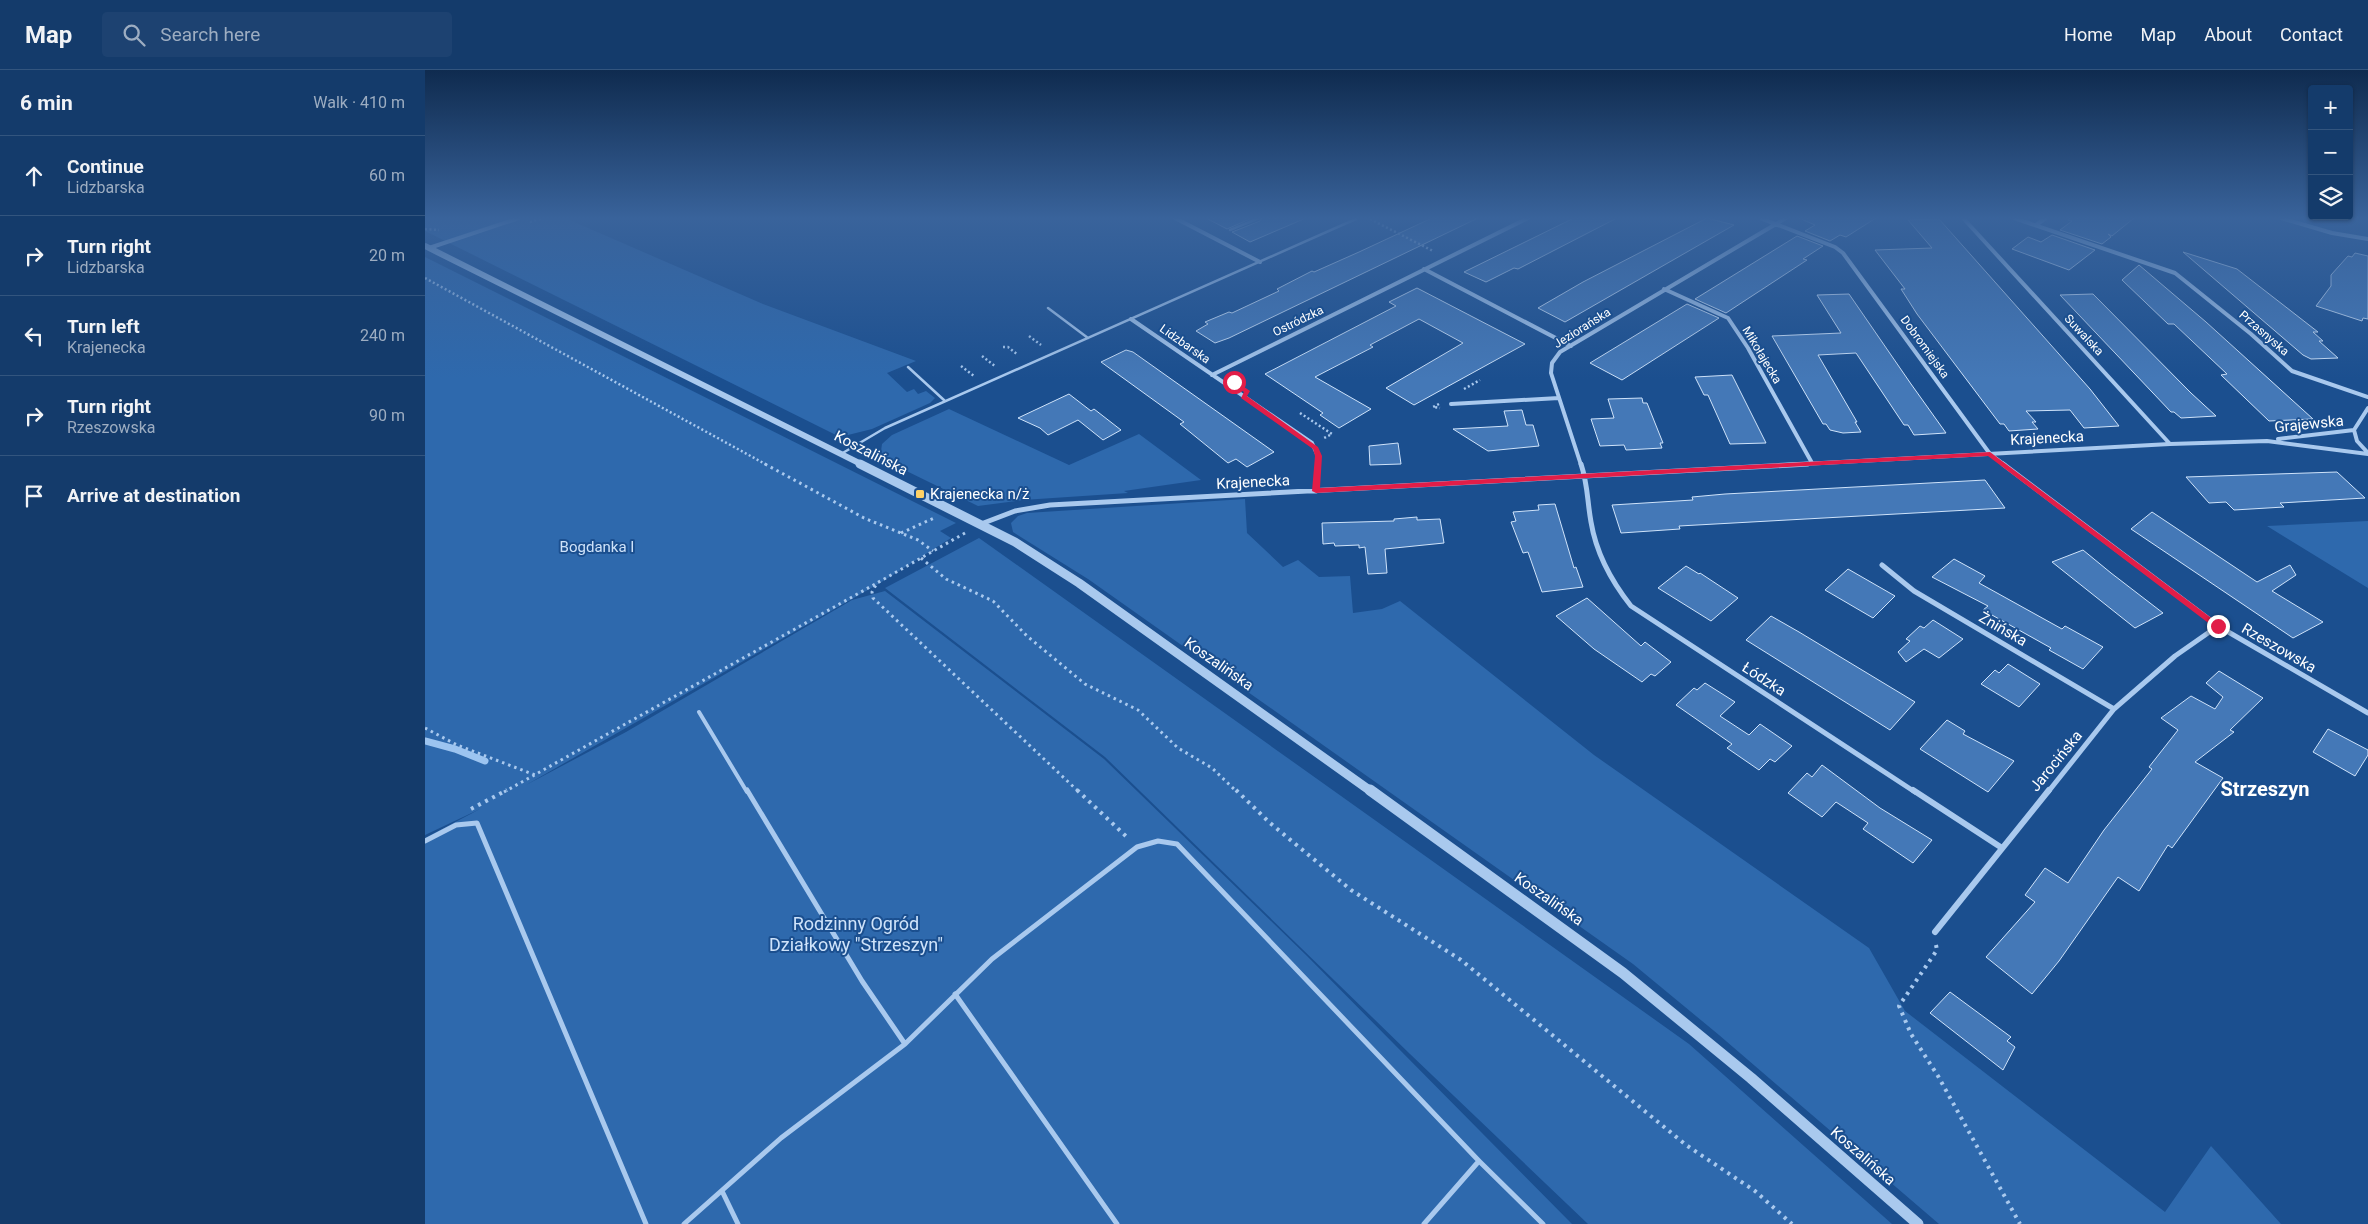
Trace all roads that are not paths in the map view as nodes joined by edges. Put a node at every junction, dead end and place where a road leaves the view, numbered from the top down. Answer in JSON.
{"nodes":[{"id":1,"x":477,"y":272,"type":"edge"},
{"id":2,"x":1238,"y":272,"type":"edge"},
{"id":3,"x":1418,"y":272,"type":"edge"},
{"id":4,"x":1429,"y":272,"type":"edge"},
{"id":5,"x":1694,"y":272,"type":"edge"},
{"id":6,"x":1857,"y":272,"type":"edge"},
{"id":7,"x":2012,"y":272,"type":"edge"},
{"id":8,"x":2172,"y":272,"type":"edge"},
{"id":9,"x":1664,"y":289,"type":"junction"},
{"id":10,"x":1048,"y":308,"type":"dead end"},
{"id":11,"x":1131,"y":319,"type":"junction"},
{"id":12,"x":1088,"y":338,"type":"junction"},
{"id":13,"x":1571,"y":346,"type":"junction"},
{"id":14,"x":908,"y":367,"type":"dead end"},
{"id":15,"x":1212,"y":375,"type":"junction"},
{"id":16,"x":2368,"y":397,"type":"edge"},
{"id":17,"x":1559,"y":398,"type":"junction"},
{"id":18,"x":945,"y":401,"type":"junction"},
{"id":19,"x":1451,"y":404,"type":"dead end"},
{"id":20,"x":2368,"y":408,"type":"edge"},
{"id":21,"x":2354,"y":430,"type":"junction"},
{"id":22,"x":2267,"y":441,"type":"junction"},
{"id":23,"x":2170,"y":444,"type":"junction"},
{"id":24,"x":2368,"y":453,"type":"edge"},
{"id":25,"x":841,"y":454,"type":"junction"},
{"id":26,"x":1990,"y":454,"type":"junction"},
{"id":27,"x":1812,"y":463,"type":"junction"},
{"id":28,"x":1585,"y":476,"type":"junction"},
{"id":29,"x":1316,"y":491,"type":"junction"},
{"id":30,"x":981,"y":524,"type":"junction"},
{"id":31,"x":1882,"y":565,"type":"dead end"},
{"id":32,"x":2218,"y":626,"type":"junction"},
{"id":33,"x":2114,"y":709,"type":"junction"},
{"id":34,"x":699,"y":712,"type":"dead end"},
{"id":35,"x":2368,"y":712,"type":"edge"},
{"id":36,"x":425,"y":841,"type":"edge"},
{"id":37,"x":2002,"y":848,"type":"junction"},
{"id":38,"x":1935,"y":932,"type":"road end"},
{"id":39,"x":955,"y":994,"type":"junction"},
{"id":40,"x":905,"y":1044,"type":"junction"},
{"id":41,"x":1479,"y":1161,"type":"junction"},
{"id":42,"x":722,"y":1191,"type":"junction"},
{"id":43,"x":646,"y":1224,"type":"edge"},
{"id":44,"x":685,"y":1224,"type":"edge"},
{"id":45,"x":738,"y":1224,"type":"edge"},
{"id":46,"x":1117,"y":1224,"type":"edge"},
{"id":47,"x":1424,"y":1224,"type":"edge"},
{"id":48,"x":1543,"y":1224,"type":"edge"},
{"id":49,"x":1918,"y":1224,"type":"edge"}],
"edges":[{"from":1,"to":25,"type":"street","name":"Koszalińska"},
{"from":2,"to":11,"type":"lane"},
{"from":3,"to":15,"type":"street","name":"Ostródzka"},
{"from":4,"to":13,"type":"street"},
{"from":5,"to":9,"type":"street","name":"Jeziorańska"},
{"from":6,"to":26,"type":"street","name":"Dobromiejska"},
{"from":7,"to":23,"type":"street","name":"Suwalska"},
{"from":8,"to":16,"type":"street","name":"Przasnyska"},
{"from":9,"to":13,"type":"street","name":"Jeziorańska"},
{"from":9,"to":27,"type":"street","name":"Mikołajecka"},
{"from":10,"to":12,"type":"lane"},
{"from":11,"to":12,"type":"lane"},
{"from":11,"to":15,"type":"street","name":"Lidzbarska"},
{"from":12,"to":18,"type":"lane"},
{"from":13,"to":17,"type":"street","name":"Jeziorańska"},
{"from":14,"to":18,"type":"lane"},
{"from":15,"to":29,"type":"street","name":"Lidzbarska"},
{"from":17,"to":19,"type":"street"},
{"from":17,"to":28,"type":"street","name":"Jeziorańska"},
{"from":18,"to":25,"type":"lane"},
{"from":20,"to":21,"type":"street","name":"Grajewska"},
{"from":21,"to":22,"type":"street","name":"Grajewska"},
{"from":21,"to":24,"type":"street","name":"Grajewska"},
{"from":22,"to":23,"type":"street","name":"Krajenecka"},
{"from":22,"to":24,"type":"street","name":"Krajenecka"},
{"from":23,"to":26,"type":"street","name":"Krajenecka"},
{"from":25,"to":30,"type":"street","name":"Koszalińska"},
{"from":26,"to":27,"type":"street","name":"Krajenecka"},
{"from":26,"to":32,"type":"street","name":"Rzeszowska"},
{"from":27,"to":28,"type":"street","name":"Krajenecka"},
{"from":28,"to":29,"type":"street","name":"Krajenecka"},
{"from":28,"to":37,"type":"street","name":"Łódzka"},
{"from":29,"to":30,"type":"street","name":"Krajenecka"},
{"from":30,"to":49,"type":"street","name":"Koszalińska"},
{"from":31,"to":33,"type":"street","name":"Żnińska"},
{"from":32,"to":33,"type":"street","name":"Jarocińska"},
{"from":32,"to":35,"type":"street","name":"Rzeszowska"},
{"from":33,"to":37,"type":"street","name":"Jarocińska"},
{"from":34,"to":40,"type":"lane"},
{"from":36,"to":43,"type":"lane"},
{"from":37,"to":38,"type":"street","name":"Jarocińska"},
{"from":39,"to":40,"type":"lane"},
{"from":39,"to":41,"type":"lane"},
{"from":39,"to":46,"type":"lane"},
{"from":40,"to":42,"type":"lane"},
{"from":41,"to":47,"type":"lane"},
{"from":41,"to":48,"type":"lane"},
{"from":42,"to":44,"type":"lane"},
{"from":42,"to":45,"type":"lane"}]}
